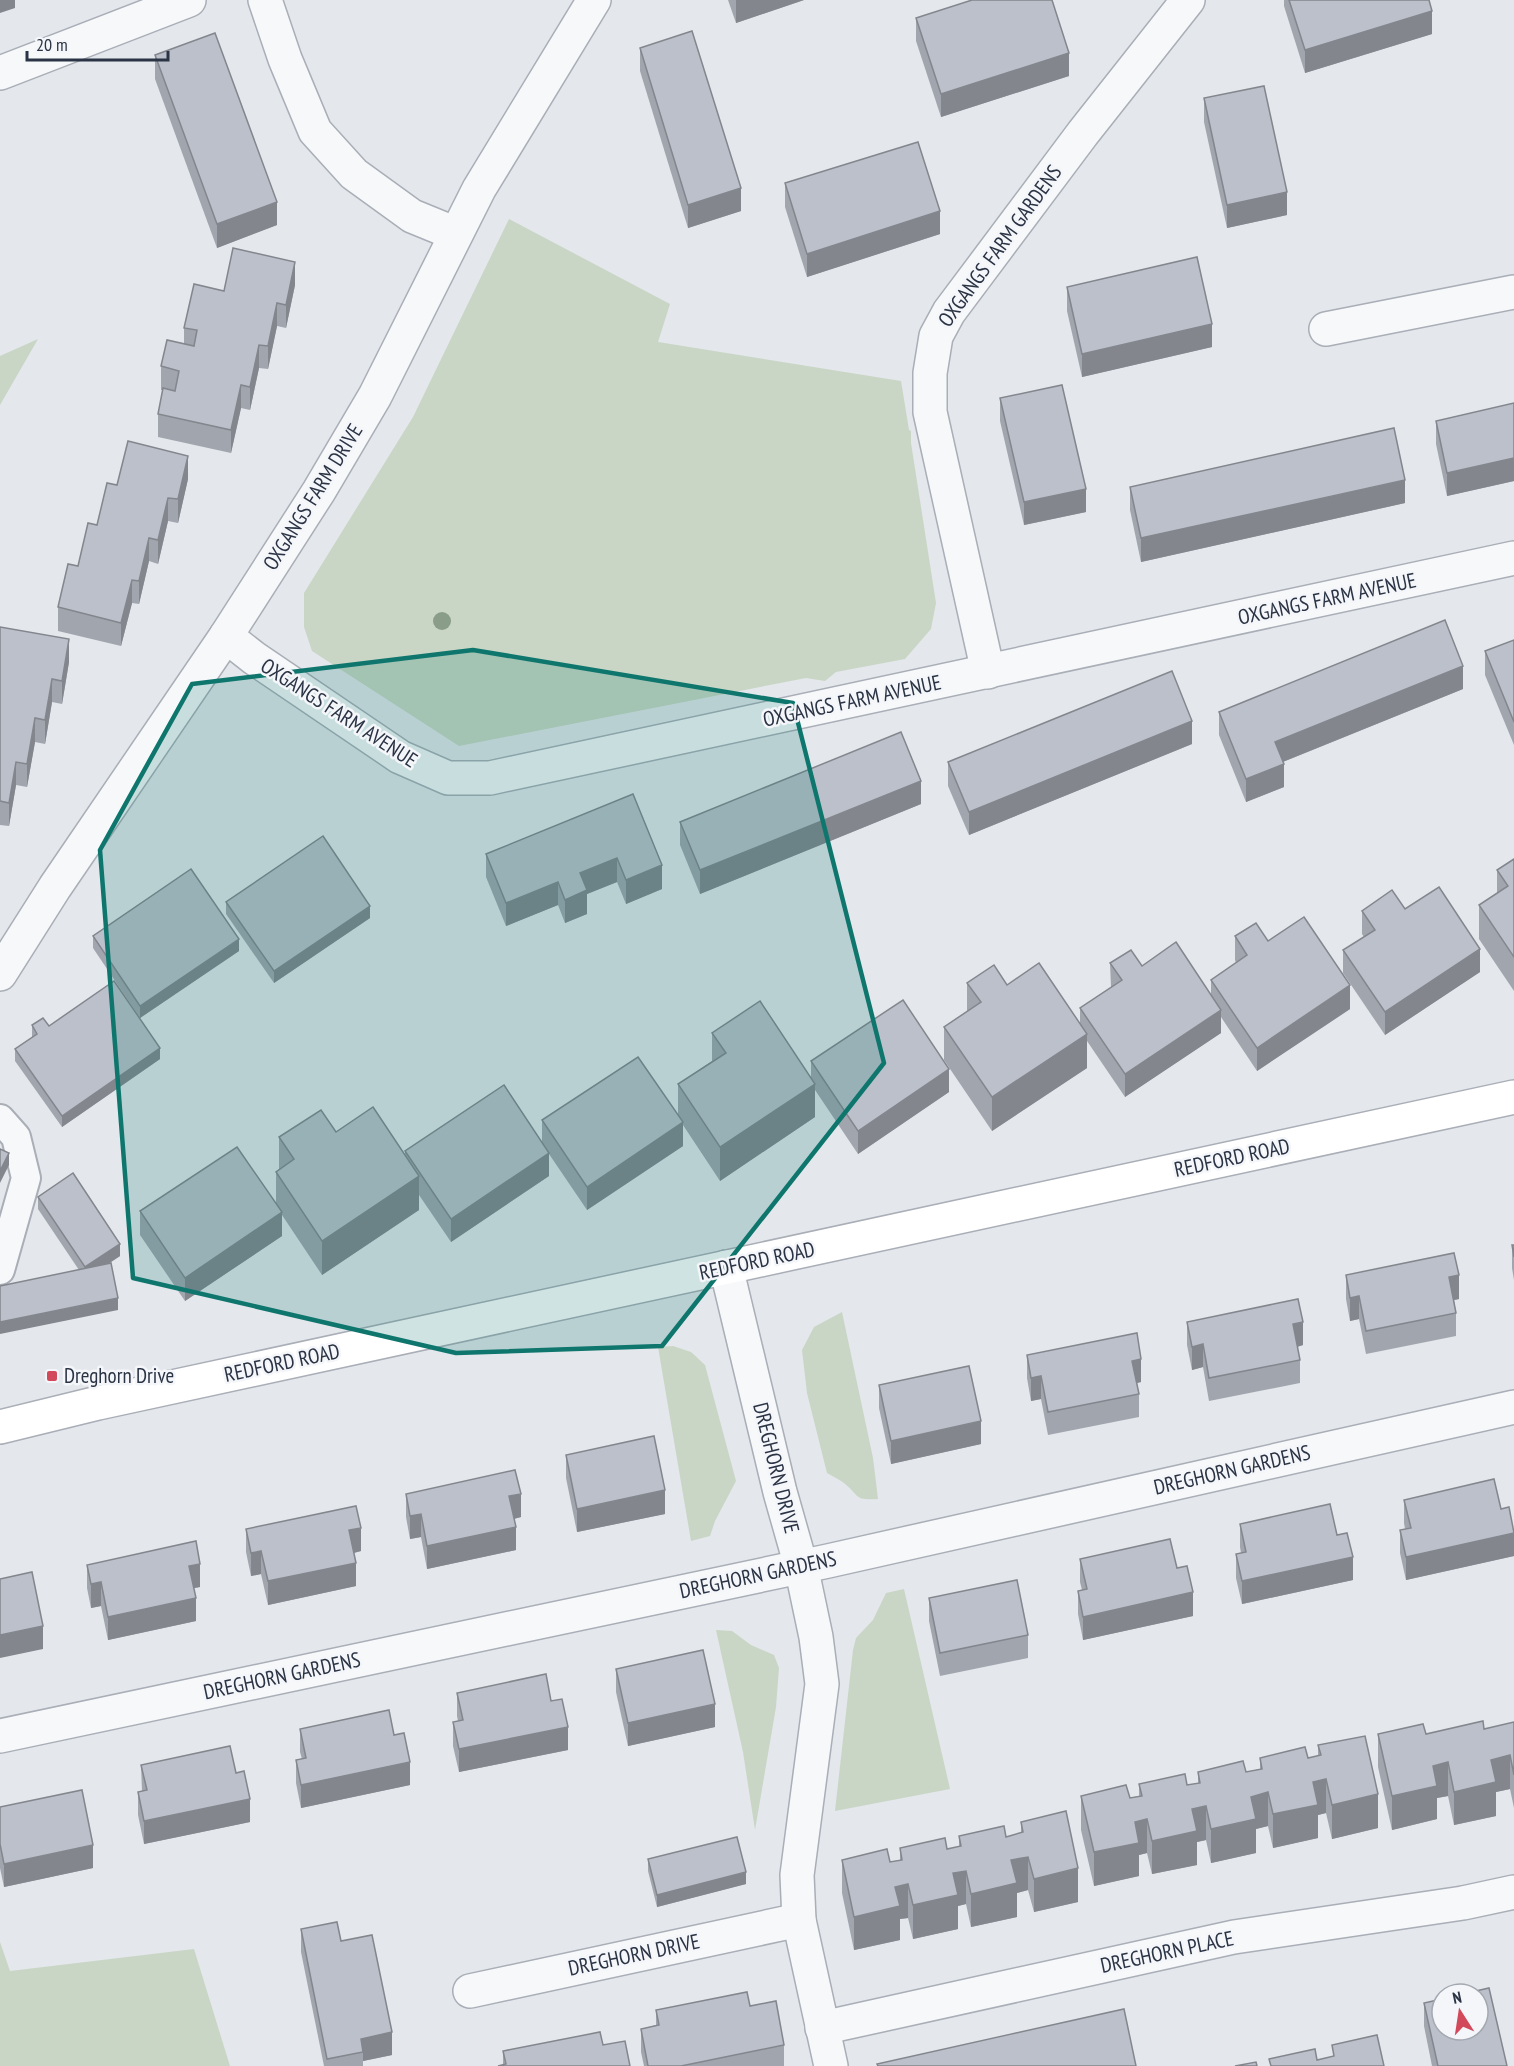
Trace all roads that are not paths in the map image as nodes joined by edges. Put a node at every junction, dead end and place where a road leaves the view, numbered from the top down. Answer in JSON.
{"nodes":[{"id":1,"x":189,"y":0,"type":"edge"},
{"id":2,"x":265,"y":0,"type":"edge"},
{"id":3,"x":594,"y":0,"type":"edge"},
{"id":4,"x":1188,"y":0,"type":"edge"},
{"id":5,"x":0,"y":73,"type":"edge"},
{"id":6,"x":456,"y":234,"type":"junction"},
{"id":7,"x":1514,"y":292,"type":"edge"},
{"id":8,"x":1326,"y":329,"type":"dead end"},
{"id":9,"x":1514,"y":558,"type":"edge"},
{"id":10,"x":226,"y":636,"type":"junction"},
{"id":11,"x":988,"y":672,"type":"junction"},
{"id":12,"x":0,"y":974,"type":"edge"},
{"id":13,"x":1514,"y":1097,"type":"edge"},
{"id":14,"x":0,"y":1119,"type":"edge"},
{"id":15,"x":726,"y":1267,"type":"junction"},
{"id":16,"x":0,"y":1270,"type":"edge"},
{"id":17,"x":1514,"y":1407,"type":"edge"},
{"id":18,"x":0,"y":1427,"type":"edge"},
{"id":19,"x":801,"y":1566,"type":"junction"},
{"id":20,"x":0,"y":1736,"type":"edge"},
{"id":21,"x":1514,"y":1892,"type":"edge"},
{"id":22,"x":799,"y":1920,"type":"junction"},
{"id":23,"x":470,"y":1992,"type":"dead end"},
{"id":24,"x":822,"y":2028,"type":"junction"},
{"id":25,"x":831,"y":2066,"type":"edge"}],
"edges":[{"from":1,"to":5,"type":"street"},
{"from":2,"to":6,"type":"street"},
{"from":3,"to":6,"type":"street","name":"OXGANGS FARM DRIVE"},
{"from":4,"to":11,"type":"street","name":"OXGANGS FARM GARDENS"},
{"from":6,"to":10,"type":"street","name":"OXGANGS FARM DRIVE"},
{"from":7,"to":8,"type":"street"},
{"from":9,"to":11,"type":"street","name":"OXGANGS FARM AVENUE"},
{"from":10,"to":11,"type":"street","name":"OXGANGS FARM AVENUE"},
{"from":10,"to":12,"type":"street","name":"OXGANGS FARM DRIVE"},
{"from":13,"to":15,"type":"main road","name":"REDFORD ROAD"},
{"from":14,"to":16,"type":"lane"},
{"from":15,"to":18,"type":"main road","name":"REDFORD ROAD"},
{"from":15,"to":19,"type":"street","name":"DREGHORN DRIVE"},
{"from":17,"to":19,"type":"street","name":"DREGHORN GARDENS"},
{"from":19,"to":20,"type":"street","name":"DREGHORN GARDENS"},
{"from":19,"to":22,"type":"street","name":"DREGHORN DRIVE"},
{"from":21,"to":24,"type":"street","name":"DREGHORN PLACE"},
{"from":22,"to":23,"type":"street","name":"DREGHORN DRIVE"},
{"from":22,"to":24,"type":"street","name":"DREGHORN DRIVE"},
{"from":24,"to":25,"type":"street","name":"DREGHORN DRIVE"}]}
